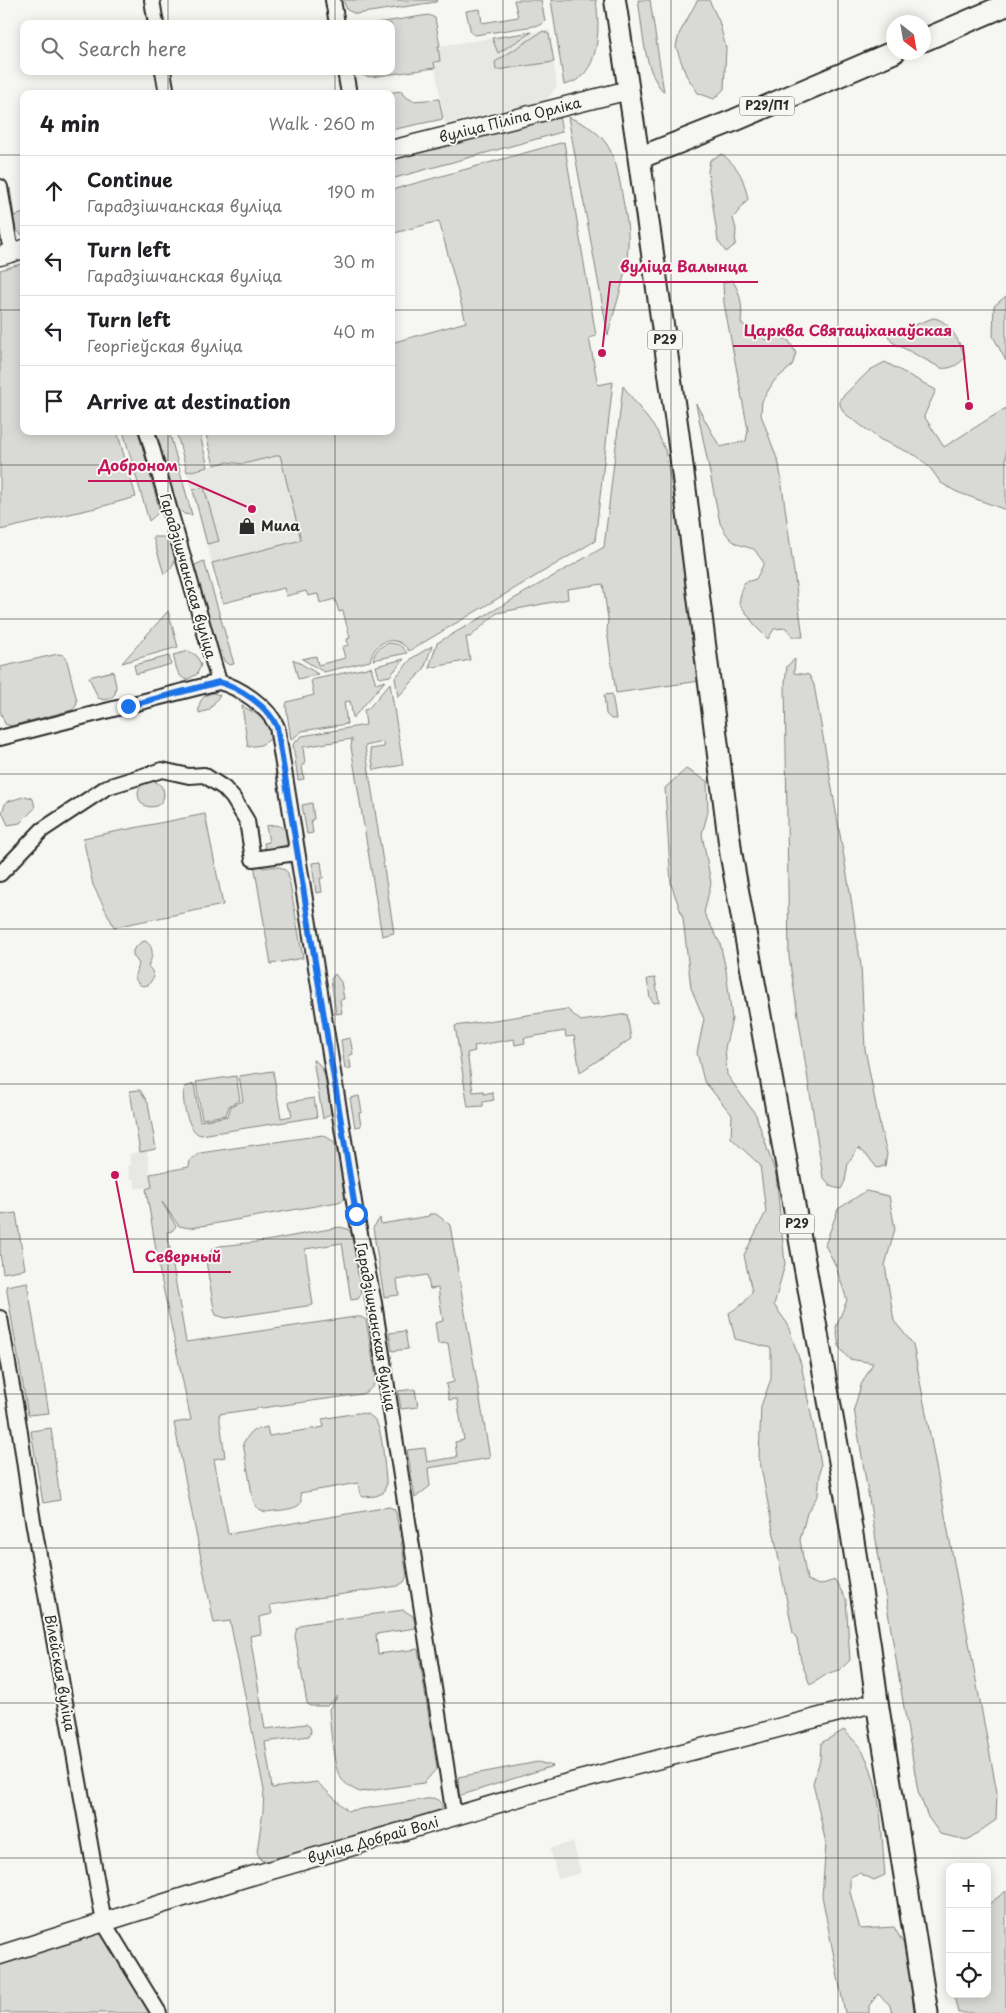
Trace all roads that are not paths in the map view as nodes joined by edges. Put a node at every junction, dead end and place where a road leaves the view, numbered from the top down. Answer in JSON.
{"nodes":[{"id":1,"x":152,"y":0,"type":"edge"},
{"id":2,"x":333,"y":0,"type":"edge"},
{"id":3,"x":615,"y":0,"type":"edge"},
{"id":4,"x":1006,"y":5,"type":"edge"},
{"id":5,"x":155,"y":20,"type":"edge"},
{"id":6,"x":336,"y":20,"type":"edge"},
{"id":7,"x":931,"y":37,"type":"edge"},
{"id":8,"x":886,"y":55,"type":"edge"},
{"id":9,"x":164,"y":75,"type":"edge"},
{"id":10,"x":346,"y":75,"type":"edge"},
{"id":11,"x":166,"y":90,"type":"edge"},
{"id":12,"x":348,"y":90,"type":"edge"},
{"id":13,"x":629,"y":90,"type":"junction"},
{"id":14,"x":395,"y":149,"type":"edge"},
{"id":15,"x":638,"y":158,"type":"junction"},
{"id":16,"x":0,"y":187,"type":"edge"},
{"id":17,"x":12,"y":252,"type":"edge"},
{"id":18,"x":148,"y":435,"type":"edge"},
{"id":19,"x":219,"y":682,"type":"junction"},
{"id":20,"x":0,"y":738,"type":"edge"},
{"id":21,"x":296,"y":853,"type":"junction"},
{"id":22,"x":0,"y":874,"type":"edge"},
{"id":23,"x":0,"y":1318,"type":"edge"},
{"id":24,"x":876,"y":1702,"type":"junction"},
{"id":25,"x":454,"y":1816,"type":"junction"},
{"id":26,"x":104,"y":1923,"type":"junction"},
{"id":27,"x":0,"y":1955,"type":"edge"},
{"id":28,"x":159,"y":2013,"type":"edge"},
{"id":29,"x":927,"y":2013,"type":"edge"}],
"edges":[{"from":1,"to":5,"type":"street"},
{"from":2,"to":6,"type":"street"},
{"from":3,"to":13,"type":"main road","number":"Р29"},
{"from":4,"to":7,"type":"main road"},
{"from":8,"to":15,"type":"main road","number":"Р29/П1"},
{"from":9,"to":11,"type":"street"},
{"from":10,"to":12,"type":"street"},
{"from":13,"to":14,"type":"street","name":"вуліца Піліпа Орліка"},
{"from":13,"to":15,"type":"main road","number":"Р29"},
{"from":15,"to":24,"type":"main road","number":"Р29"},
{"from":16,"to":17,"type":"street"},
{"from":18,"to":19,"type":"street","name":"Гарадзішчанская вуліца"},
{"from":19,"to":20,"type":"street"},
{"from":19,"to":21,"type":"street","name":"Гарадзішчанская вуліца"},
{"from":21,"to":22,"type":"street"},
{"from":21,"to":25,"type":"street","name":"Гарадзішчанская вуліца"},
{"from":23,"to":26,"type":"street","name":"Вілейская вуліца"},
{"from":24,"to":25,"type":"street","name":"вуліца Добрай Волі"},
{"from":24,"to":29,"type":"main road","number":"Р29"},
{"from":25,"to":26,"type":"street","name":"вуліца Добрай Волі"},
{"from":26,"to":27,"type":"street","name":"вуліца Добрай Волі"},
{"from":26,"to":28,"type":"street","name":"Вілейская вуліца"}]}
